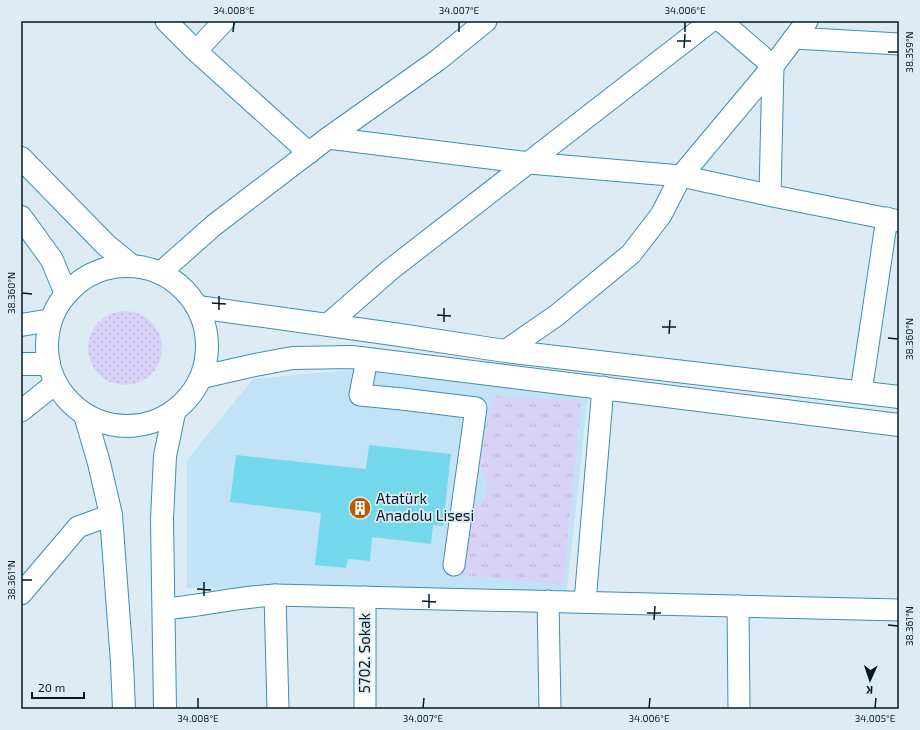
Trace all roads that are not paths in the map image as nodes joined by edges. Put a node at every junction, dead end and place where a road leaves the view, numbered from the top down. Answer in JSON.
{"nodes":[{"id":1,"x":166,"y":21,"type":"edge"},
{"id":2,"x":224,"y":21,"type":"edge"},
{"id":3,"x":486,"y":21,"type":"edge"},
{"id":4,"x":711,"y":21,"type":"edge"},
{"id":5,"x":721,"y":21,"type":"edge"},
{"id":6,"x":807,"y":21,"type":"edge"},
{"id":7,"x":794,"y":38,"type":"junction"},
{"id":8,"x":899,"y":44,"type":"edge"},
{"id":9,"x":196,"y":51,"type":"junction"},
{"id":10,"x":773,"y":66,"type":"junction"},
{"id":11,"x":328,"y":138,"type":"junction"},
{"id":12,"x":309,"y":153,"type":"junction"},
{"id":13,"x":21,"y":158,"type":"edge"},
{"id":14,"x":529,"y":163,"type":"junction"},
{"id":15,"x":680,"y":176,"type":"junction"},
{"id":16,"x":770,"y":195,"type":"junction"},
{"id":17,"x":21,"y":217,"type":"edge"},
{"id":18,"x":893,"y":219,"type":"edge"},
{"id":19,"x":132,"y":266,"type":"junction"},
{"id":20,"x":160,"y":273,"type":"junction"},
{"id":21,"x":66,"y":294,"type":"junction"},
{"id":22,"x":198,"y":308,"type":"junction"},
{"id":23,"x":51,"y":320,"type":"junction"},
{"id":24,"x":21,"y":325,"type":"edge"},
{"id":25,"x":327,"y":325,"type":"junction"},
{"id":26,"x":505,"y":351,"type":"junction"},
{"id":27,"x":367,"y":359,"type":"junction"},
{"id":28,"x":21,"y":364,"type":"edge"},
{"id":29,"x":52,"y":374,"type":"junction"},
{"id":30,"x":202,"y":377,"type":"junction"},
{"id":31,"x":603,"y":388,"type":"junction"},
{"id":32,"x":861,"y":392,"type":"junction"},
{"id":33,"x":899,"y":397,"type":"edge"},
{"id":34,"x":21,"y":411,"type":"edge"},
{"id":35,"x":174,"y":413,"type":"junction"},
{"id":36,"x":85,"y":415,"type":"junction"},
{"id":37,"x":899,"y":425,"type":"edge"},
{"id":38,"x":111,"y":514,"type":"junction"},
{"id":39,"x":454,"y":565,"type":"dead end"},
{"id":40,"x":21,"y":594,"type":"edge"},
{"id":41,"x":275,"y":595,"type":"junction"},
{"id":42,"x":365,"y":597,"type":"junction"},
{"id":43,"x":548,"y":601,"type":"junction"},
{"id":44,"x":585,"y":602,"type":"junction"},
{"id":45,"x":738,"y":606,"type":"junction"},
{"id":46,"x":164,"y":609,"type":"junction"},
{"id":47,"x":899,"y":610,"type":"edge"},
{"id":48,"x":124,"y":709,"type":"edge"},
{"id":49,"x":165,"y":709,"type":"edge"},
{"id":50,"x":278,"y":709,"type":"edge"},
{"id":51,"x":365,"y":709,"type":"edge"},
{"id":52,"x":550,"y":709,"type":"edge"},
{"id":53,"x":739,"y":709,"type":"edge"}],
"edges":[{"from":1,"to":9,"type":"street"},
{"from":2,"to":9,"type":"street"},
{"from":3,"to":11,"type":"street"},
{"from":4,"to":14,"type":"street"},
{"from":5,"to":10,"type":"street"},
{"from":6,"to":7,"type":"street"},
{"from":7,"to":8,"type":"street"},
{"from":7,"to":10,"type":"street"},
{"from":9,"to":12,"type":"street"},
{"from":10,"to":15,"type":"street"},
{"from":10,"to":16,"type":"street"},
{"from":11,"to":12,"type":"street"},
{"from":11,"to":14,"type":"street"},
{"from":12,"to":20,"type":"street"},
{"from":13,"to":19,"type":"main road"},
{"from":14,"to":15,"type":"street"},
{"from":14,"to":25,"type":"street"},
{"from":15,"to":16,"type":"street"},
{"from":15,"to":26,"type":"street"},
{"from":16,"to":18,"type":"street"},
{"from":17,"to":21,"type":"main road"},
{"from":18,"to":32,"type":"street"},
{"from":19,"to":20,"type":"main road"},
{"from":19,"to":21,"type":"main road"},
{"from":20,"to":22,"type":"main road"},
{"from":21,"to":23,"type":"main road"},
{"from":22,"to":25,"type":"main road"},
{"from":22,"to":30,"type":"main road"},
{"from":23,"to":24,"type":"main road"},
{"from":23,"to":29,"type":"main road"},
{"from":25,"to":26,"type":"main road"},
{"from":26,"to":32,"type":"main road"},
{"from":27,"to":30,"type":"main road"},
{"from":27,"to":31,"type":"main road"},
{"from":27,"to":39,"type":"street"},
{"from":28,"to":29,"type":"main road"},
{"from":29,"to":34,"type":"street"},
{"from":29,"to":36,"type":"main road"},
{"from":30,"to":35,"type":"main road"},
{"from":31,"to":37,"type":"main road"},
{"from":31,"to":44,"type":"street"},
{"from":32,"to":33,"type":"main road"},
{"from":35,"to":36,"type":"main road"},
{"from":35,"to":46,"type":"main road"},
{"from":36,"to":38,"type":"main road"},
{"from":38,"to":40,"type":"street"},
{"from":38,"to":48,"type":"main road"},
{"from":41,"to":42,"type":"street"},
{"from":41,"to":46,"type":"street"},
{"from":41,"to":50,"type":"street"},
{"from":42,"to":43,"type":"street"},
{"from":42,"to":51,"type":"street","name":"5702. Sokak"},
{"from":43,"to":44,"type":"street"},
{"from":43,"to":52,"type":"street"},
{"from":44,"to":45,"type":"street"},
{"from":45,"to":47,"type":"street"},
{"from":45,"to":53,"type":"street"},
{"from":46,"to":49,"type":"main road"}]}
